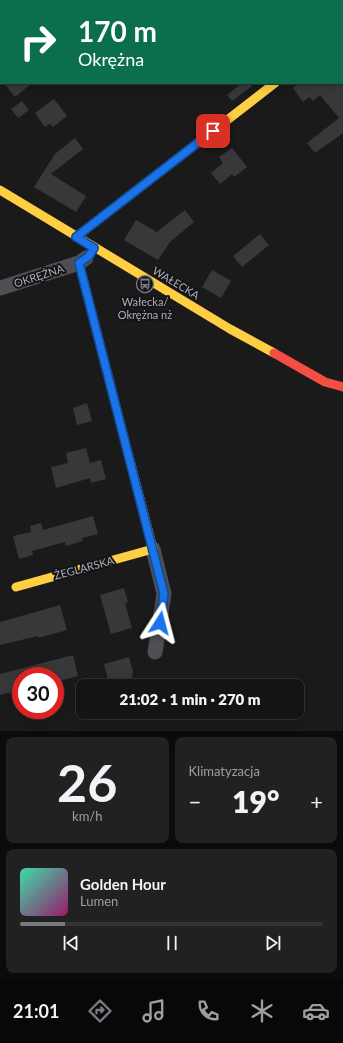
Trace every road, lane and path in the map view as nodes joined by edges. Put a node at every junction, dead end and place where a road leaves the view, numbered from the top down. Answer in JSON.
{"nodes":[{"id":1,"x":274,"y":84,"type":"edge"},
{"id":2,"x":0,"y":190,"type":"edge"},
{"id":3,"x":76,"y":237,"type":"junction"},
{"id":4,"x":94,"y":248,"type":"junction"},
{"id":5,"x":79,"y":263,"type":"junction"},
{"id":6,"x":0,"y":288,"type":"edge"},
{"id":7,"x":343,"y":387,"type":"edge"},
{"id":8,"x":153,"y":549,"type":"junction"},
{"id":9,"x":16,"y":586,"type":"dead end"},
{"id":10,"x":155,"y":652,"type":"dead end"}],
"edges":[{"from":1,"to":3,"type":"street"},
{"from":2,"to":3,"type":"street","name":"WAŁECKA"},
{"from":3,"to":4,"type":"street","name":"WAŁECKA"},
{"from":4,"to":5,"type":"street","name":"OKRĘŻNA"},
{"from":4,"to":7,"type":"street","name":"WAŁECKA"},
{"from":5,"to":6,"type":"street","name":"OKRĘŻNA"},
{"from":5,"to":8,"type":"street"},
{"from":8,"to":9,"type":"street","name":"ŻEGLARSKA"},
{"from":8,"to":10,"type":"street"}]}
